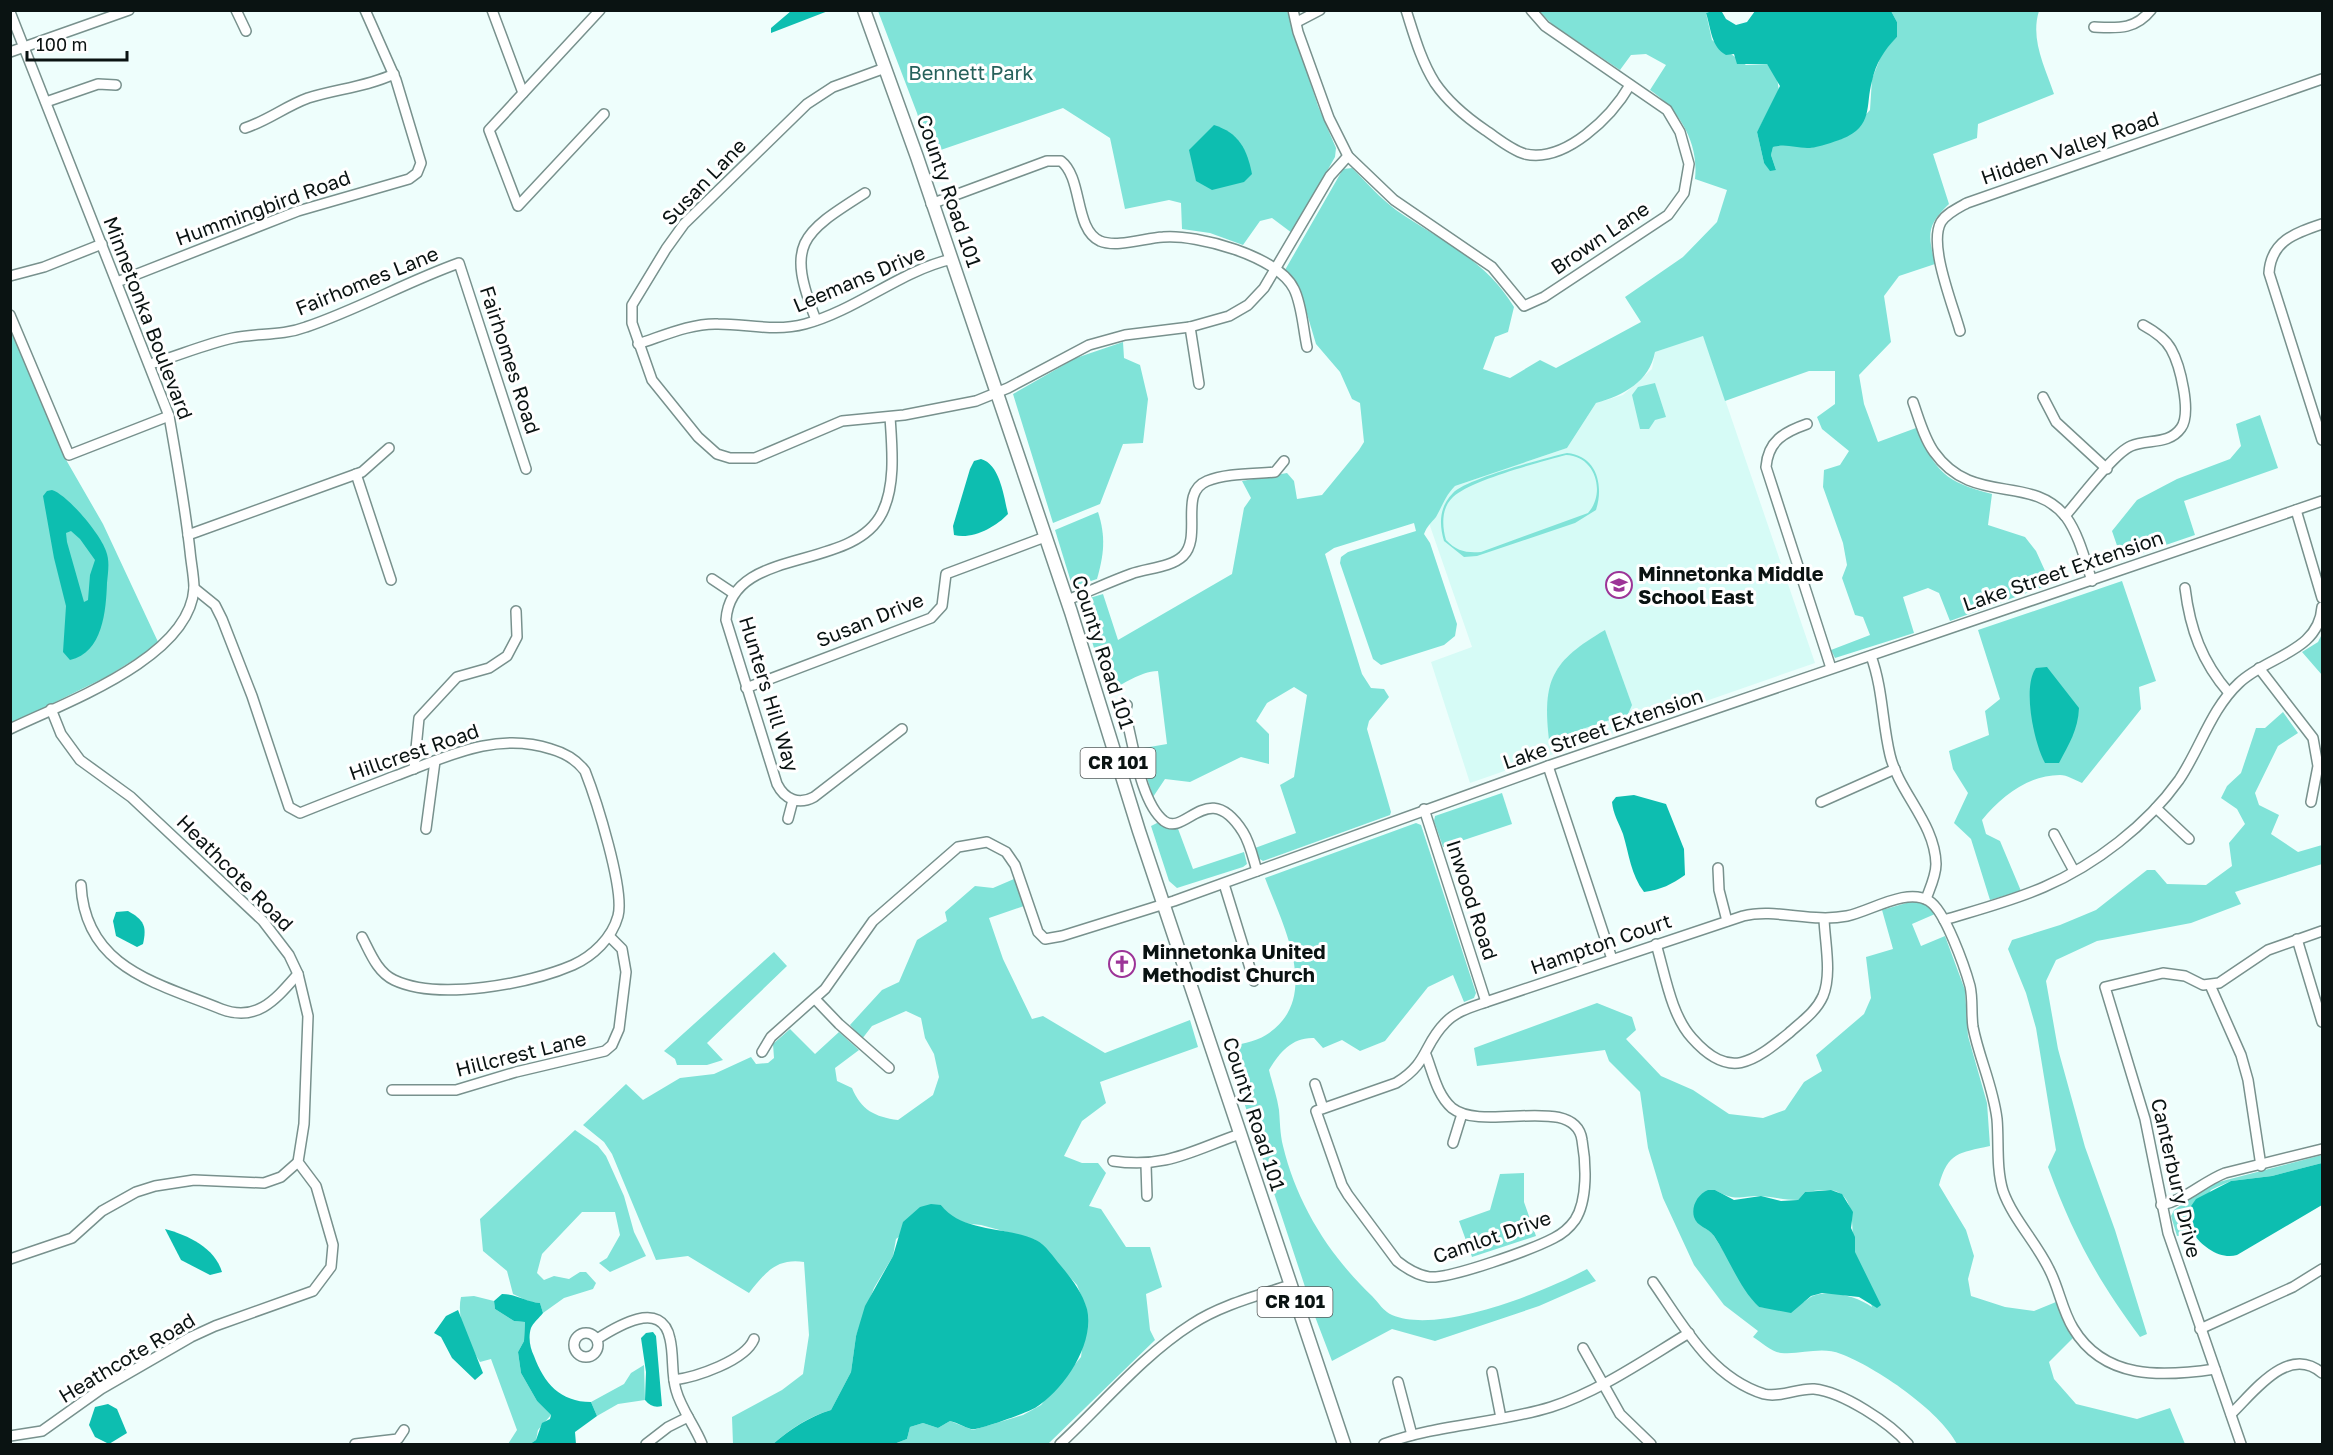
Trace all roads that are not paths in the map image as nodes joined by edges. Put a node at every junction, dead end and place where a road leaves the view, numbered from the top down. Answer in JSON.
{"nodes":[{"id":1,"x":129,"y":10,"type":"edge"},
{"id":2,"x":236,"y":10,"type":"edge"},
{"id":3,"x":365,"y":10,"type":"edge"},
{"id":4,"x":492,"y":10,"type":"edge"},
{"id":5,"x":864,"y":10,"type":"edge"},
{"id":6,"x":1293,"y":10,"type":"edge"},
{"id":7,"x":1320,"y":10,"type":"edge"},
{"id":8,"x":1406,"y":10,"type":"edge"},
{"id":9,"x":1532,"y":10,"type":"edge"},
{"id":10,"x":2151,"y":10,"type":"edge"},
{"id":11,"x":599,"y":11,"type":"edge"},
{"id":12,"x":10,"y":12,"type":"edge"},
{"id":13,"x":1297,"y":22,"type":"junction"},
{"id":14,"x":2094,"y":27,"type":"dead end"},
{"id":15,"x":246,"y":31,"type":"dead end"},
{"id":16,"x":24,"y":46,"type":"junction"},
{"id":17,"x":10,"y":52,"type":"edge"},
{"id":18,"x":885,"y":68,"type":"junction"},
{"id":19,"x":394,"y":74,"type":"junction"},
{"id":20,"x":2322,"y":79,"type":"edge"},
{"id":21,"x":116,"y":85,"type":"dead end"},
{"id":22,"x":1630,"y":85,"type":"junction"},
{"id":23,"x":523,"y":93,"type":"junction"},
{"id":24,"x":46,"y":102,"type":"junction"},
{"id":25,"x":604,"y":114,"type":"dead end"},
{"id":26,"x":244,"y":128,"type":"dead end"},
{"id":27,"x":1348,"y":156,"type":"junction"},
{"id":28,"x":865,"y":193,"type":"dead end"},
{"id":29,"x":932,"y":204,"type":"junction"},
{"id":30,"x":2322,"y":224,"type":"edge"},
{"id":31,"x":102,"y":244,"type":"junction"},
{"id":32,"x":952,"y":260,"type":"junction"},
{"id":33,"x":459,"y":264,"type":"joint"},
{"id":34,"x":1276,"y":272,"type":"junction"},
{"id":35,"x":10,"y":276,"type":"edge"},
{"id":36,"x":117,"y":282,"type":"junction"},
{"id":37,"x":10,"y":315,"type":"edge"},
{"id":38,"x":816,"y":320,"type":"junction"},
{"id":39,"x":2143,"y":325,"type":"dead end"},
{"id":40,"x":1190,"y":327,"type":"junction"},
{"id":41,"x":1960,"y":331,"type":"dead end"},
{"id":42,"x":638,"y":344,"type":"junction"},
{"id":43,"x":1307,"y":347,"type":"dead end"},
{"id":44,"x":150,"y":364,"type":"junction"},
{"id":45,"x":1198,"y":384,"type":"dead end"},
{"id":46,"x":997,"y":392,"type":"junction"},
{"id":47,"x":2043,"y":397,"type":"dead end"},
{"id":48,"x":1913,"y":402,"type":"dead end"},
{"id":49,"x":170,"y":416,"type":"junction"},
{"id":50,"x":890,"y":417,"type":"junction"},
{"id":51,"x":1807,"y":424,"type":"dead end"},
{"id":52,"x":2322,"y":440,"type":"edge"},
{"id":53,"x":389,"y":448,"type":"dead end"},
{"id":54,"x":1284,"y":461,"type":"dead end"},
{"id":55,"x":526,"y":469,"type":"dead end"},
{"id":56,"x":2107,"y":469,"type":"junction"},
{"id":57,"x":357,"y":474,"type":"junction"},
{"id":58,"x":2322,"y":501,"type":"edge"},
{"id":59,"x":2296,"y":510,"type":"junction"},
{"id":60,"x":2065,"y":516,"type":"junction"},
{"id":61,"x":188,"y":535,"type":"junction"},
{"id":62,"x":1045,"y":537,"type":"junction"},
{"id":63,"x":712,"y":579,"type":"dead end"},
{"id":64,"x":391,"y":580,"type":"dead end"},
{"id":65,"x":2092,"y":580,"type":"junction"},
{"id":66,"x":194,"y":588,"type":"junction"},
{"id":67,"x":2185,"y":588,"type":"dead end"},
{"id":68,"x":733,"y":593,"type":"junction"},
{"id":69,"x":2322,"y":598,"type":"edge"},
{"id":70,"x":1066,"y":600,"type":"junction"},
{"id":71,"x":2322,"y":607,"type":"edge"},
{"id":72,"x":516,"y":611,"type":"dead end"},
{"id":73,"x":1871,"y":656,"type":"junction"},
{"id":74,"x":1831,"y":668,"type":"junction"},
{"id":75,"x":2259,"y":668,"type":"junction"},
{"id":76,"x":746,"y":688,"type":"junction"},
{"id":77,"x":2229,"y":693,"type":"junction"},
{"id":78,"x":1127,"y":705,"type":"dead end"},
{"id":79,"x":51,"y":709,"type":"junction"},
{"id":80,"x":10,"y":729,"type":"edge"},
{"id":81,"x":902,"y":729,"type":"dead end"},
{"id":82,"x":435,"y":761,"type":"junction"},
{"id":83,"x":1548,"y":766,"type":"junction"},
{"id":84,"x":414,"y":769,"type":"junction"},
{"id":85,"x":1894,"y":770,"type":"junction"},
{"id":86,"x":793,"y":800,"type":"junction"},
{"id":87,"x":1821,"y":802,"type":"dead end"},
{"id":88,"x":2311,"y":802,"type":"dead end"},
{"id":89,"x":2156,"y":808,"type":"junction"},
{"id":90,"x":1424,"y":809,"type":"junction"},
{"id":91,"x":788,"y":819,"type":"dead end"},
{"id":92,"x":426,"y":829,"type":"dead end"},
{"id":93,"x":2054,"y":834,"type":"dead end"},
{"id":94,"x":2189,"y":839,"type":"dead end"},
{"id":95,"x":1718,"y":868,"type":"dead end"},
{"id":96,"x":1257,"y":871,"type":"junction"},
{"id":97,"x":2074,"y":871,"type":"junction"},
{"id":98,"x":1224,"y":884,"type":"junction"},
{"id":99,"x":81,"y":885,"type":"dead end"},
{"id":100,"x":1926,"y":899,"type":"junction"},
{"id":101,"x":1165,"y":904,"type":"junction"},
{"id":102,"x":1824,"y":919,"type":"junction"},
{"id":103,"x":1944,"y":920,"type":"junction"},
{"id":104,"x":1727,"y":921,"type":"junction"},
{"id":105,"x":2322,"y":931,"type":"edge"},
{"id":106,"x":609,"y":936,"type":"junction"},
{"id":107,"x":362,"y":937,"type":"dead end"},
{"id":108,"x":2298,"y":939,"type":"junction"},
{"id":109,"x":1656,"y":944,"type":"junction"},
{"id":110,"x":1612,"y":959,"type":"junction"},
{"id":111,"x":298,"y":974,"type":"junction"},
{"id":112,"x":1254,"y":981,"type":"dead end"},
{"id":113,"x":2210,"y":985,"type":"junction"},
{"id":114,"x":815,"y":999,"type":"junction"},
{"id":115,"x":1486,"y":1002,"type":"junction"},
{"id":116,"x":2322,"y":1022,"type":"edge"},
{"id":117,"x":762,"y":1052,"type":"dead end"},
{"id":118,"x":1426,"y":1055,"type":"junction"},
{"id":119,"x":890,"y":1068,"type":"dead end"},
{"id":120,"x":1315,"y":1084,"type":"dead end"},
{"id":121,"x":392,"y":1090,"type":"dead end"},
{"id":122,"x":1323,"y":1108,"type":"junction"},
{"id":123,"x":1462,"y":1114,"type":"junction"},
{"id":124,"x":1240,"y":1134,"type":"junction"},
{"id":125,"x":1453,"y":1143,"type":"dead end"},
{"id":126,"x":2322,"y":1149,"type":"edge"},
{"id":127,"x":1113,"y":1161,"type":"dead end"},
{"id":128,"x":298,"y":1162,"type":"junction"},
{"id":129,"x":1146,"y":1164,"type":"junction"},
{"id":130,"x":2261,"y":1166,"type":"junction"},
{"id":131,"x":1147,"y":1196,"type":"dead end"},
{"id":132,"x":2161,"y":1205,"type":"junction"},
{"id":133,"x":10,"y":1259,"type":"edge"},
{"id":134,"x":2322,"y":1269,"type":"edge"},
{"id":135,"x":1653,"y":1282,"type":"dead end"},
{"id":136,"x":1290,"y":1286,"type":"junction"},
{"id":137,"x":2200,"y":1329,"type":"junction"},
{"id":138,"x":1689,"y":1333,"type":"junction"},
{"id":139,"x":597,"y":1339,"type":"dead end"},
{"id":140,"x":754,"y":1339,"type":"dead end"},
{"id":141,"x":1583,"y":1348,"type":"dead end"},
{"id":142,"x":2215,"y":1369,"type":"junction"},
{"id":143,"x":1492,"y":1372,"type":"dead end"},
{"id":144,"x":2322,"y":1373,"type":"edge"},
{"id":145,"x":674,"y":1380,"type":"junction"},
{"id":146,"x":1398,"y":1382,"type":"dead end"},
{"id":147,"x":1602,"y":1384,"type":"junction"},
{"id":148,"x":2231,"y":1414,"type":"junction"},
{"id":149,"x":688,"y":1417,"type":"junction"},
{"id":150,"x":1501,"y":1418,"type":"junction"},
{"id":151,"x":404,"y":1430,"type":"dead end"},
{"id":152,"x":10,"y":1436,"type":"edge"},
{"id":153,"x":1404,"y":1439,"type":"edge"},
{"id":154,"x":355,"y":1444,"type":"edge"},
{"id":155,"x":646,"y":1444,"type":"edge"},
{"id":156,"x":702,"y":1444,"type":"edge"},
{"id":157,"x":1060,"y":1444,"type":"edge"},
{"id":158,"x":1344,"y":1444,"type":"edge"},
{"id":159,"x":1384,"y":1444,"type":"edge"},
{"id":160,"x":1651,"y":1444,"type":"edge"},
{"id":161,"x":1908,"y":1444,"type":"edge"},
{"id":162,"x":2241,"y":1444,"type":"edge"}],
"edges":[{"from":1,"to":16,"type":"street"},
{"from":2,"to":15,"type":"street"},
{"from":3,"to":19,"type":"street"},
{"from":4,"to":23,"type":"street"},
{"from":5,"to":18,"type":"main road","name":"County Road 101","number":"CR 101"},
{"from":6,"to":13,"type":"street"},
{"from":7,"to":13,"type":"street"},
{"from":8,"to":22,"type":"street"},
{"from":9,"to":22,"type":"street","name":"Brown Lane"},
{"from":10,"to":14,"type":"street"},
{"from":11,"to":23,"type":"street"},
{"from":12,"to":16,"type":"street","name":"Minnetonka Boulevard"},
{"from":13,"to":27,"type":"street"},
{"from":16,"to":17,"type":"street"},
{"from":16,"to":24,"type":"street","name":"Minnetonka Boulevard"},
{"from":18,"to":29,"type":"main road","name":"County Road 101","number":"CR 101"},
{"from":18,"to":42,"type":"street","name":"Susan Lane"},
{"from":19,"to":26,"type":"street"},
{"from":19,"to":36,"type":"street","name":"Hummingbird Road"},
{"from":20,"to":41,"type":"street","name":"Hidden Valley Road"},
{"from":21,"to":24,"type":"street"},
{"from":22,"to":27,"type":"street","name":"Brown Lane"},
{"from":23,"to":25,"type":"street"},
{"from":24,"to":31,"type":"street","name":"Minnetonka Boulevard"},
{"from":27,"to":34,"type":"street","name":"Susan Lane"},
{"from":28,"to":38,"type":"street"},
{"from":29,"to":32,"type":"main road","name":"County Road 101","number":"CR 101"},
{"from":29,"to":34,"type":"street"},
{"from":30,"to":52,"type":"street"},
{"from":31,"to":35,"type":"street"},
{"from":31,"to":36,"type":"street","name":"Minnetonka Boulevard"},
{"from":32,"to":38,"type":"street","name":"Leemans Drive"},
{"from":32,"to":46,"type":"main road","name":"County Road 101","number":"CR 101"},
{"from":33,"to":44,"type":"street","name":"Fairhomes Lane"},
{"from":33,"to":55,"type":"street","name":"Fairhomes Road"},
{"from":34,"to":40,"type":"street","name":"Susan Lane"},
{"from":34,"to":43,"type":"street"},
{"from":36,"to":44,"type":"street","name":"Minnetonka Boulevard"},
{"from":37,"to":49,"type":"street"},
{"from":38,"to":42,"type":"street","name":"Leemans Drive"},
{"from":39,"to":56,"type":"street"},
{"from":40,"to":45,"type":"street"},
{"from":40,"to":46,"type":"street","name":"Susan Lane"},
{"from":42,"to":50,"type":"street","name":"Susan Lane"},
{"from":44,"to":49,"type":"street","name":"Minnetonka Boulevard"},
{"from":46,"to":50,"type":"street","name":"Susan Lane"},
{"from":46,"to":62,"type":"main road","name":"County Road 101","number":"CR 101"},
{"from":47,"to":56,"type":"street"},
{"from":48,"to":60,"type":"street"},
{"from":49,"to":61,"type":"street","name":"Minnetonka Boulevard"},
{"from":50,"to":68,"type":"street","name":"Hunters Hill Way"},
{"from":51,"to":74,"type":"street"},
{"from":53,"to":57,"type":"street"},
{"from":54,"to":70,"type":"street"},
{"from":56,"to":60,"type":"street"},
{"from":57,"to":61,"type":"street"},
{"from":57,"to":64,"type":"street"},
{"from":58,"to":59,"type":"street","name":"Lake Street Extension"},
{"from":59,"to":65,"type":"street","name":"Lake Street Extension"},
{"from":59,"to":69,"type":"street"},
{"from":60,"to":65,"type":"street"},
{"from":61,"to":66,"type":"street","name":"Minnetonka Boulevard"},
{"from":62,"to":70,"type":"main road","name":"County Road 101","number":"CR 101"},
{"from":62,"to":76,"type":"street","name":"Susan Drive"},
{"from":63,"to":68,"type":"street","name":"Hunters Hill Way"},
{"from":65,"to":73,"type":"street","name":"Lake Street Extension"},
{"from":66,"to":79,"type":"street","name":"Minnetonka Boulevard"},
{"from":66,"to":84,"type":"street","name":"Hillcrest Road"},
{"from":67,"to":77,"type":"street"},
{"from":68,"to":76,"type":"street","name":"Hunters Hill Way"},
{"from":70,"to":101,"type":"main road","name":"County Road 101","number":"CR 101"},
{"from":71,"to":75,"type":"street"},
{"from":72,"to":84,"type":"street"},
{"from":73,"to":74,"type":"street","name":"Lake Street Extension"},
{"from":73,"to":85,"type":"street"},
{"from":74,"to":83,"type":"street","name":"Lake Street Extension"},
{"from":75,"to":77,"type":"street"},
{"from":75,"to":88,"type":"street"},
{"from":76,"to":86,"type":"street","name":"Hunters Hill Way"},
{"from":77,"to":89,"type":"street"},
{"from":78,"to":96,"type":"street"},
{"from":79,"to":80,"type":"street","name":"Minnetonka Boulevard"},
{"from":79,"to":111,"type":"street","name":"Heathcote Road"},
{"from":81,"to":86,"type":"street"},
{"from":82,"to":84,"type":"street","name":"Hillcrest Road"},
{"from":82,"to":92,"type":"street"},
{"from":82,"to":106,"type":"street","name":"Hillcrest Road"},
{"from":83,"to":90,"type":"street","name":"Lake Street Extension"},
{"from":83,"to":110,"type":"street"},
{"from":85,"to":87,"type":"street"},
{"from":85,"to":100,"type":"street"},
{"from":86,"to":91,"type":"street"},
{"from":89,"to":94,"type":"street"},
{"from":89,"to":97,"type":"street"},
{"from":90,"to":96,"type":"street","name":"Lake Street Extension"},
{"from":90,"to":115,"type":"street","name":"Inwood Road"},
{"from":93,"to":97,"type":"street"},
{"from":95,"to":104,"type":"street"},
{"from":96,"to":98,"type":"street","name":"Lake Street Extension"},
{"from":97,"to":103,"type":"street"},
{"from":98,"to":101,"type":"street","name":"Lake Street Extension"},
{"from":98,"to":112,"type":"street"},
{"from":99,"to":111,"type":"street"},
{"from":100,"to":102,"type":"street","name":"Hampton Court"},
{"from":100,"to":103,"type":"street"},
{"from":101,"to":114,"type":"street","name":"Lake Street Extension"},
{"from":101,"to":124,"type":"main road","name":"County Road 101","number":"CR 101"},
{"from":102,"to":104,"type":"street","name":"Hampton Court"},
{"from":102,"to":109,"type":"street"},
{"from":103,"to":142,"type":"street"},
{"from":104,"to":109,"type":"street","name":"Hampton Court"},
{"from":105,"to":108,"type":"street"},
{"from":106,"to":107,"type":"street","name":"Hillcrest Road"},
{"from":106,"to":121,"type":"street","name":"Hillcrest Lane"},
{"from":108,"to":113,"type":"street"},
{"from":108,"to":116,"type":"street"},
{"from":109,"to":110,"type":"street","name":"Hampton Court"},
{"from":110,"to":115,"type":"street","name":"Hampton Court"},
{"from":111,"to":128,"type":"street","name":"Heathcote Road"},
{"from":113,"to":130,"type":"street"},
{"from":113,"to":132,"type":"street","name":"Canterbury Drive"},
{"from":114,"to":117,"type":"street"},
{"from":114,"to":119,"type":"street"},
{"from":115,"to":118,"type":"street","name":"Hampton Court"},
{"from":118,"to":122,"type":"street","name":"Hampton Court"},
{"from":118,"to":123,"type":"street"},
{"from":120,"to":122,"type":"street"},
{"from":122,"to":123,"type":"street","name":"Camlot Drive"},
{"from":123,"to":125,"type":"street"},
{"from":124,"to":129,"type":"street"},
{"from":124,"to":136,"type":"main road","name":"County Road 101","number":"CR 101"},
{"from":126,"to":130,"type":"street"},
{"from":127,"to":129,"type":"street"},
{"from":128,"to":133,"type":"street"},
{"from":128,"to":152,"type":"street","name":"Heathcote Road"},
{"from":129,"to":131,"type":"street"},
{"from":130,"to":132,"type":"street"},
{"from":132,"to":137,"type":"street","name":"Canterbury Drive"},
{"from":134,"to":137,"type":"street"},
{"from":135,"to":138,"type":"street"},
{"from":136,"to":157,"type":"street"},
{"from":136,"to":158,"type":"main road","name":"County Road 101","number":"CR 101"},
{"from":137,"to":142,"type":"street","name":"Canterbury Drive"},
{"from":138,"to":147,"type":"street"},
{"from":138,"to":161,"type":"street"},
{"from":139,"to":145,"type":"street"},
{"from":140,"to":145,"type":"street"},
{"from":141,"to":147,"type":"street"},
{"from":142,"to":148,"type":"street","name":"Canterbury Drive"},
{"from":143,"to":150,"type":"street"},
{"from":144,"to":148,"type":"street"},
{"from":145,"to":149,"type":"street"},
{"from":146,"to":153,"type":"street"},
{"from":147,"to":150,"type":"street"},
{"from":147,"to":160,"type":"street"},
{"from":148,"to":162,"type":"street","name":"Canterbury Drive"},
{"from":149,"to":155,"type":"street"},
{"from":149,"to":156,"type":"street"},
{"from":150,"to":153,"type":"street"},
{"from":151,"to":154,"type":"street"},
{"from":153,"to":159,"type":"street"}]}
